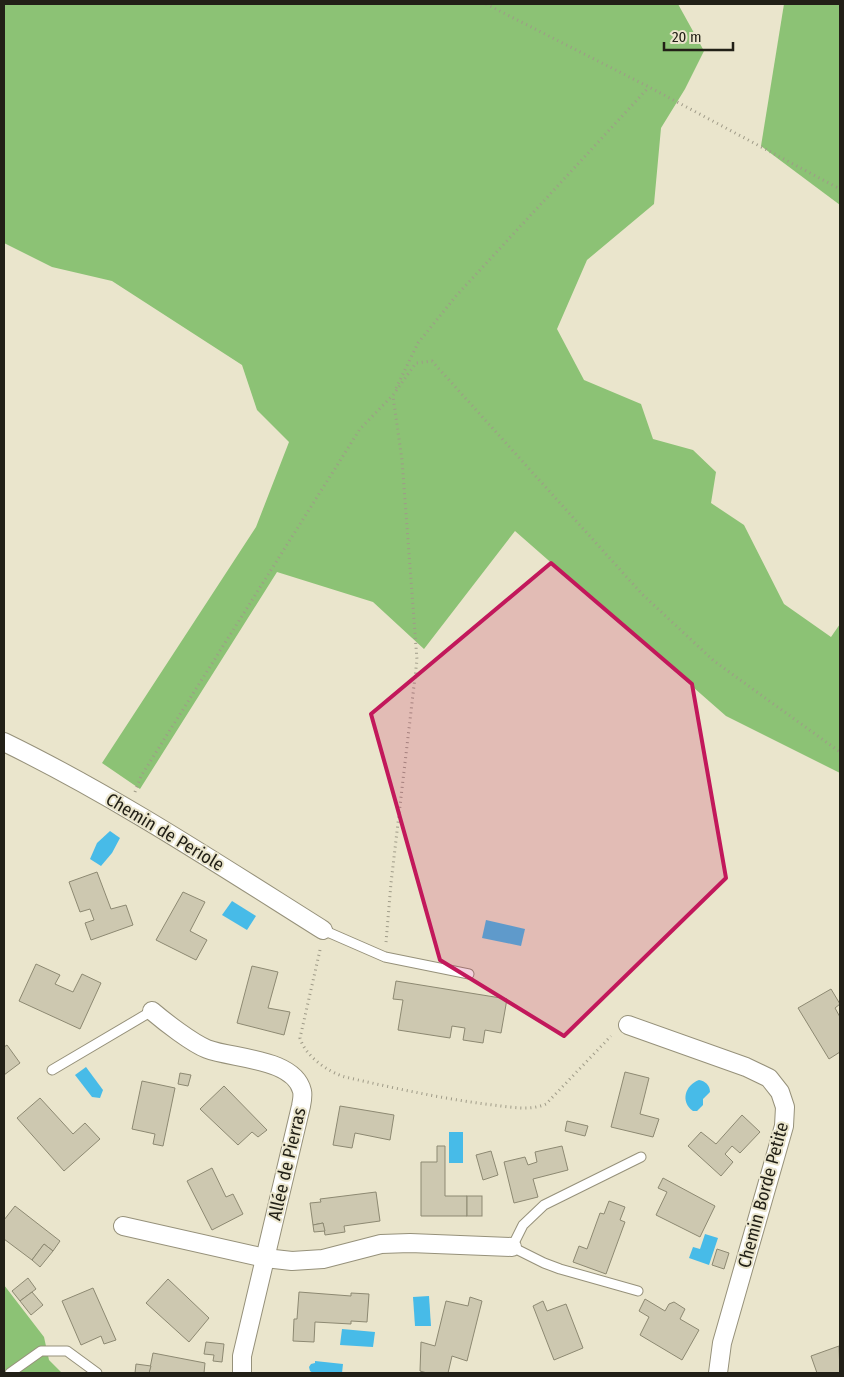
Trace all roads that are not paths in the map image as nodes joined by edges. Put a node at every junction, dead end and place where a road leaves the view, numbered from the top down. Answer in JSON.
{"nodes":[{"id":1,"x":4,"y":742,"type":"edge"},
{"id":2,"x":323,"y":930,"type":"joint"},
{"id":3,"x":469,"y":974,"type":"dead end"},
{"id":4,"x":152,"y":1011,"type":"joint"},
{"id":5,"x":628,"y":1025,"type":"road end"},
{"id":6,"x":52,"y":1070,"type":"dead end"},
{"id":7,"x":641,"y":1157,"type":"dead end"},
{"id":8,"x":123,"y":1226,"type":"dead end"},
{"id":9,"x":512,"y":1247,"type":"junction"},
{"id":10,"x":265,"y":1258,"type":"junction"},
{"id":11,"x":638,"y":1291,"type":"dead end"},
{"id":12,"x":10,"y":1373,"type":"edge"},
{"id":13,"x":96,"y":1373,"type":"edge"},
{"id":14,"x":242,"y":1373,"type":"edge"},
{"id":15,"x":718,"y":1373,"type":"edge"}],
"edges":[{"from":1,"to":2,"type":"street","name":"Chemin de Periole"},
{"from":2,"to":3,"type":"lane"},
{"from":4,"to":6,"type":"lane","name":"Allée de Pierras"},
{"from":4,"to":10,"type":"street","name":"Allée de Pierras"},
{"from":5,"to":15,"type":"street","name":"Chemin Borde Petite"},
{"from":7,"to":9,"type":"lane"},
{"from":8,"to":10,"type":"street"},
{"from":9,"to":10,"type":"street"},
{"from":9,"to":11,"type":"lane"},
{"from":10,"to":14,"type":"street","name":"Allée de Pierras"},
{"from":12,"to":13,"type":"lane"}]}
